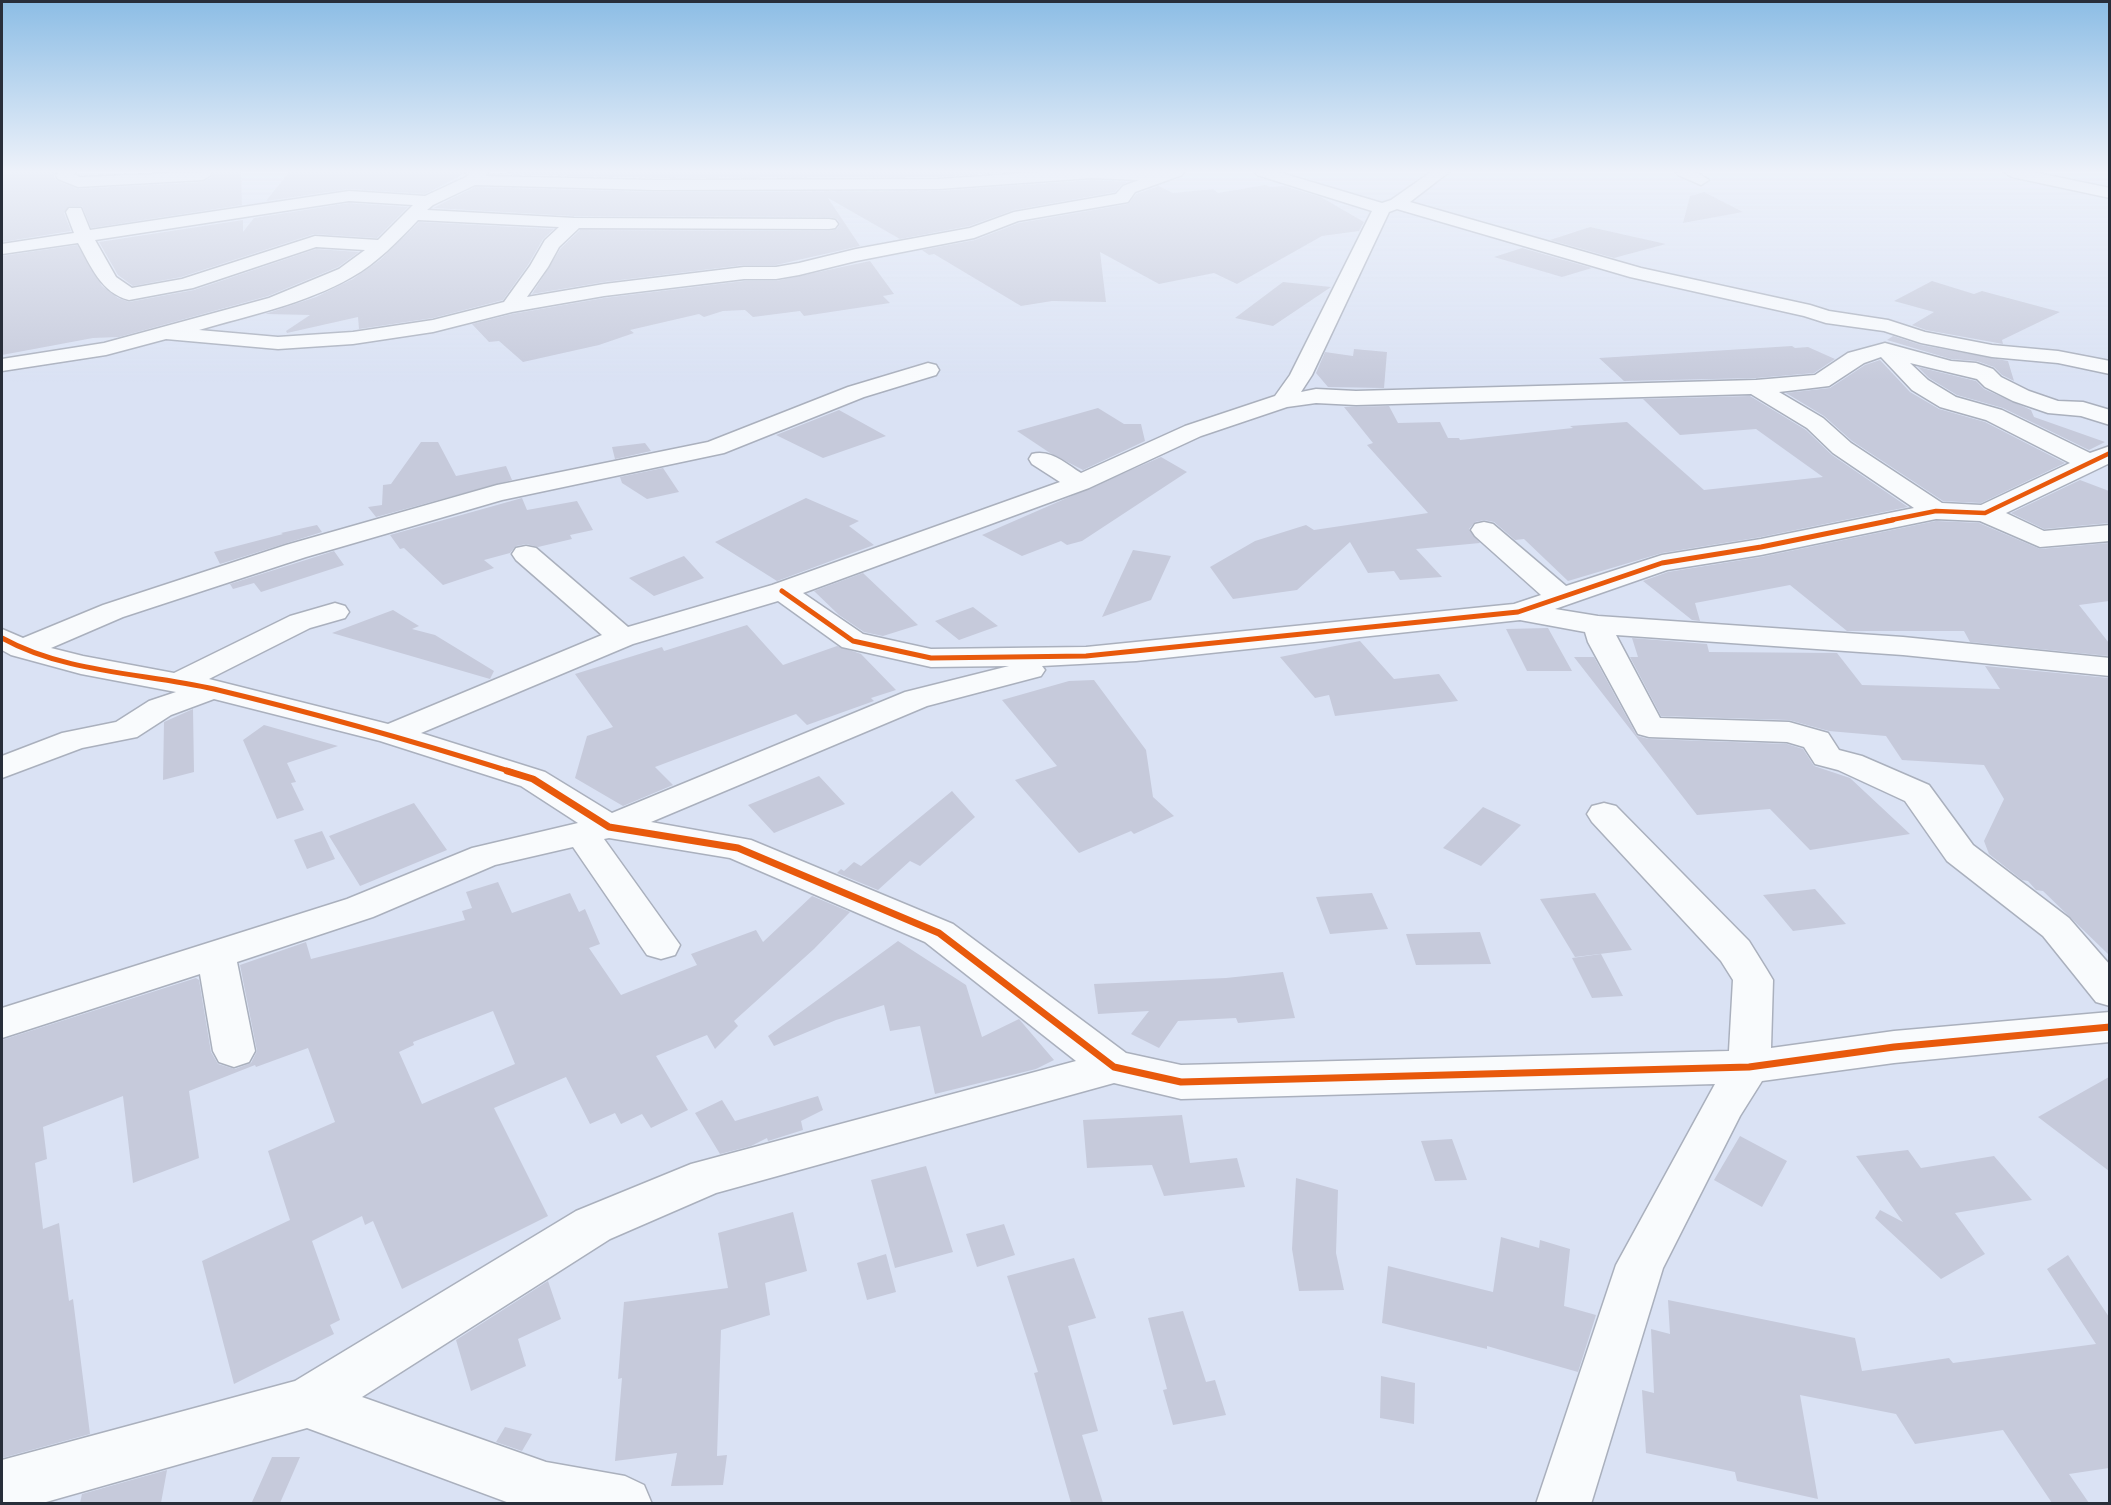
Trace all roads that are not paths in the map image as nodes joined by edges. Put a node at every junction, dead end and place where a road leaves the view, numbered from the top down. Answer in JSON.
{"nodes":[{"id":1,"x":48,"y":242,"type":"edge"},
{"id":2,"x":87,"y":242,"type":"edge"},
{"id":3,"x":311,"y":242,"type":"edge"},
{"id":4,"x":332,"y":242,"type":"edge"},
{"id":5,"x":387,"y":242,"type":"edge"},
{"id":6,"x":553,"y":242,"type":"edge"},
{"id":7,"x":845,"y":242,"type":"edge"},
{"id":8,"x":934,"y":242,"type":"edge"},
{"id":9,"x":1370,"y":242,"type":"edge"},
{"id":10,"x":1521,"y":242,"type":"edge"},
{"id":11,"x":383,"y":246,"type":"junction"},
{"id":12,"x":2,"y":249,"type":"edge"},
{"id":13,"x":856,"y":255,"type":"junction"},
{"id":14,"x":511,"y":306,"type":"junction"},
{"id":15,"x":168,"y":333,"type":"junction"},
{"id":16,"x":1885,"y":349,"type":"junction"},
{"id":17,"x":2,"y":365,"type":"edge"},
{"id":18,"x":2109,"y":368,"type":"edge"},
{"id":19,"x":928,"y":370,"type":"dead end"},
{"id":20,"x":1756,"y":387,"type":"junction"},
{"id":21,"x":1283,"y":401,"type":"junction"},
{"id":22,"x":2109,"y":418,"type":"edge"},
{"id":23,"x":2100,"y":458,"type":"edge"},
{"id":24,"x":1041,"y":459,"type":"dead end"},
{"id":25,"x":1080,"y":483,"type":"junction"},
{"id":26,"x":1936,"y":511,"type":"junction"},
{"id":27,"x":1985,"y":513,"type":"junction"},
{"id":28,"x":1484,"y":530,"type":"dead end"},
{"id":29,"x":2109,"y":533,"type":"edge"},
{"id":30,"x":526,"y":554,"type":"dead end"},
{"id":31,"x":782,"y":591,"type":"junction"},
{"id":32,"x":1562,"y":598,"type":"junction"},
{"id":33,"x":335,"y":612,"type":"dead end"},
{"id":34,"x":1518,"y":612,"type":"junction"},
{"id":35,"x":1598,"y":625,"type":"junction"},
{"id":36,"x":623,"y":638,"type":"junction"},
{"id":37,"x":12,"y":643,"type":"edge"},
{"id":38,"x":1086,"y":656,"type":"junction"},
{"id":39,"x":2109,"y":668,"type":"edge"},
{"id":40,"x":196,"y":685,"type":"junction"},
{"id":41,"x":391,"y":734,"type":"junction"},
{"id":42,"x":2,"y":768,"type":"edge"},
{"id":43,"x":1604,"y":814,"type":"dead end"},
{"id":44,"x":595,"y":830,"type":"junction"},
{"id":45,"x":661,"y":945,"type":"dead end"},
{"id":46,"x":216,"y":956,"type":"junction"},
{"id":47,"x":2109,"y":992,"type":"edge"},
{"id":48,"x":2,"y":1023,"type":"edge"},
{"id":49,"x":2109,"y":1027,"type":"edge"},
{"id":50,"x":234,"y":1051,"type":"dead end"},
{"id":51,"x":1749,"y":1066,"type":"junction"},
{"id":52,"x":1114,"y":1067,"type":"junction"},
{"id":53,"x":307,"y":1403,"type":"junction"},
{"id":54,"x":2,"y":1487,"type":"edge"},
{"id":55,"x":545,"y":1496,"type":"edge"},
{"id":56,"x":625,"y":1503,"type":"edge"},
{"id":57,"x":1563,"y":1503,"type":"edge"}],
"edges":[{"from":1,"to":12,"type":"street"},
{"from":2,"to":3,"type":"street"},
{"from":4,"to":11,"type":"street"},
{"from":5,"to":11,"type":"street"},
{"from":6,"to":14,"type":"street"},
{"from":7,"to":13,"type":"street"},
{"from":8,"to":13,"type":"street"},
{"from":9,"to":21,"type":"street"},
{"from":10,"to":18,"type":"street"},
{"from":11,"to":15,"type":"street"},
{"from":13,"to":14,"type":"street"},
{"from":14,"to":15,"type":"street"},
{"from":15,"to":17,"type":"street"},
{"from":16,"to":20,"type":"street"},
{"from":16,"to":22,"type":"street"},
{"from":16,"to":23,"type":"street"},
{"from":19,"to":37,"type":"street"},
{"from":20,"to":21,"type":"street"},
{"from":20,"to":26,"type":"street"},
{"from":21,"to":25,"type":"street"},
{"from":23,"to":27,"type":"street"},
{"from":24,"to":25,"type":"street"},
{"from":25,"to":31,"type":"street"},
{"from":26,"to":27,"type":"street"},
{"from":26,"to":32,"type":"street"},
{"from":27,"to":29,"type":"street"},
{"from":28,"to":32,"type":"street"},
{"from":30,"to":36,"type":"street"},
{"from":31,"to":36,"type":"street"},
{"from":31,"to":38,"type":"street"},
{"from":32,"to":34,"type":"street"},
{"from":33,"to":40,"type":"street"},
{"from":34,"to":35,"type":"street"},
{"from":34,"to":38,"type":"street"},
{"from":35,"to":39,"type":"street"},
{"from":35,"to":47,"type":"street"},
{"from":36,"to":41,"type":"street"},
{"from":37,"to":40,"type":"street"},
{"from":38,"to":44,"type":"street"},
{"from":40,"to":41,"type":"street"},
{"from":40,"to":42,"type":"street"},
{"from":41,"to":44,"type":"street"},
{"from":43,"to":51,"type":"street"},
{"from":44,"to":45,"type":"street"},
{"from":44,"to":46,"type":"street"},
{"from":44,"to":52,"type":"street"},
{"from":46,"to":48,"type":"street"},
{"from":46,"to":50,"type":"street"},
{"from":49,"to":51,"type":"street"},
{"from":51,"to":52,"type":"street"},
{"from":51,"to":57,"type":"street"},
{"from":52,"to":53,"type":"street"},
{"from":53,"to":54,"type":"street"},
{"from":53,"to":55,"type":"street"},
{"from":55,"to":56,"type":"street"}]}
